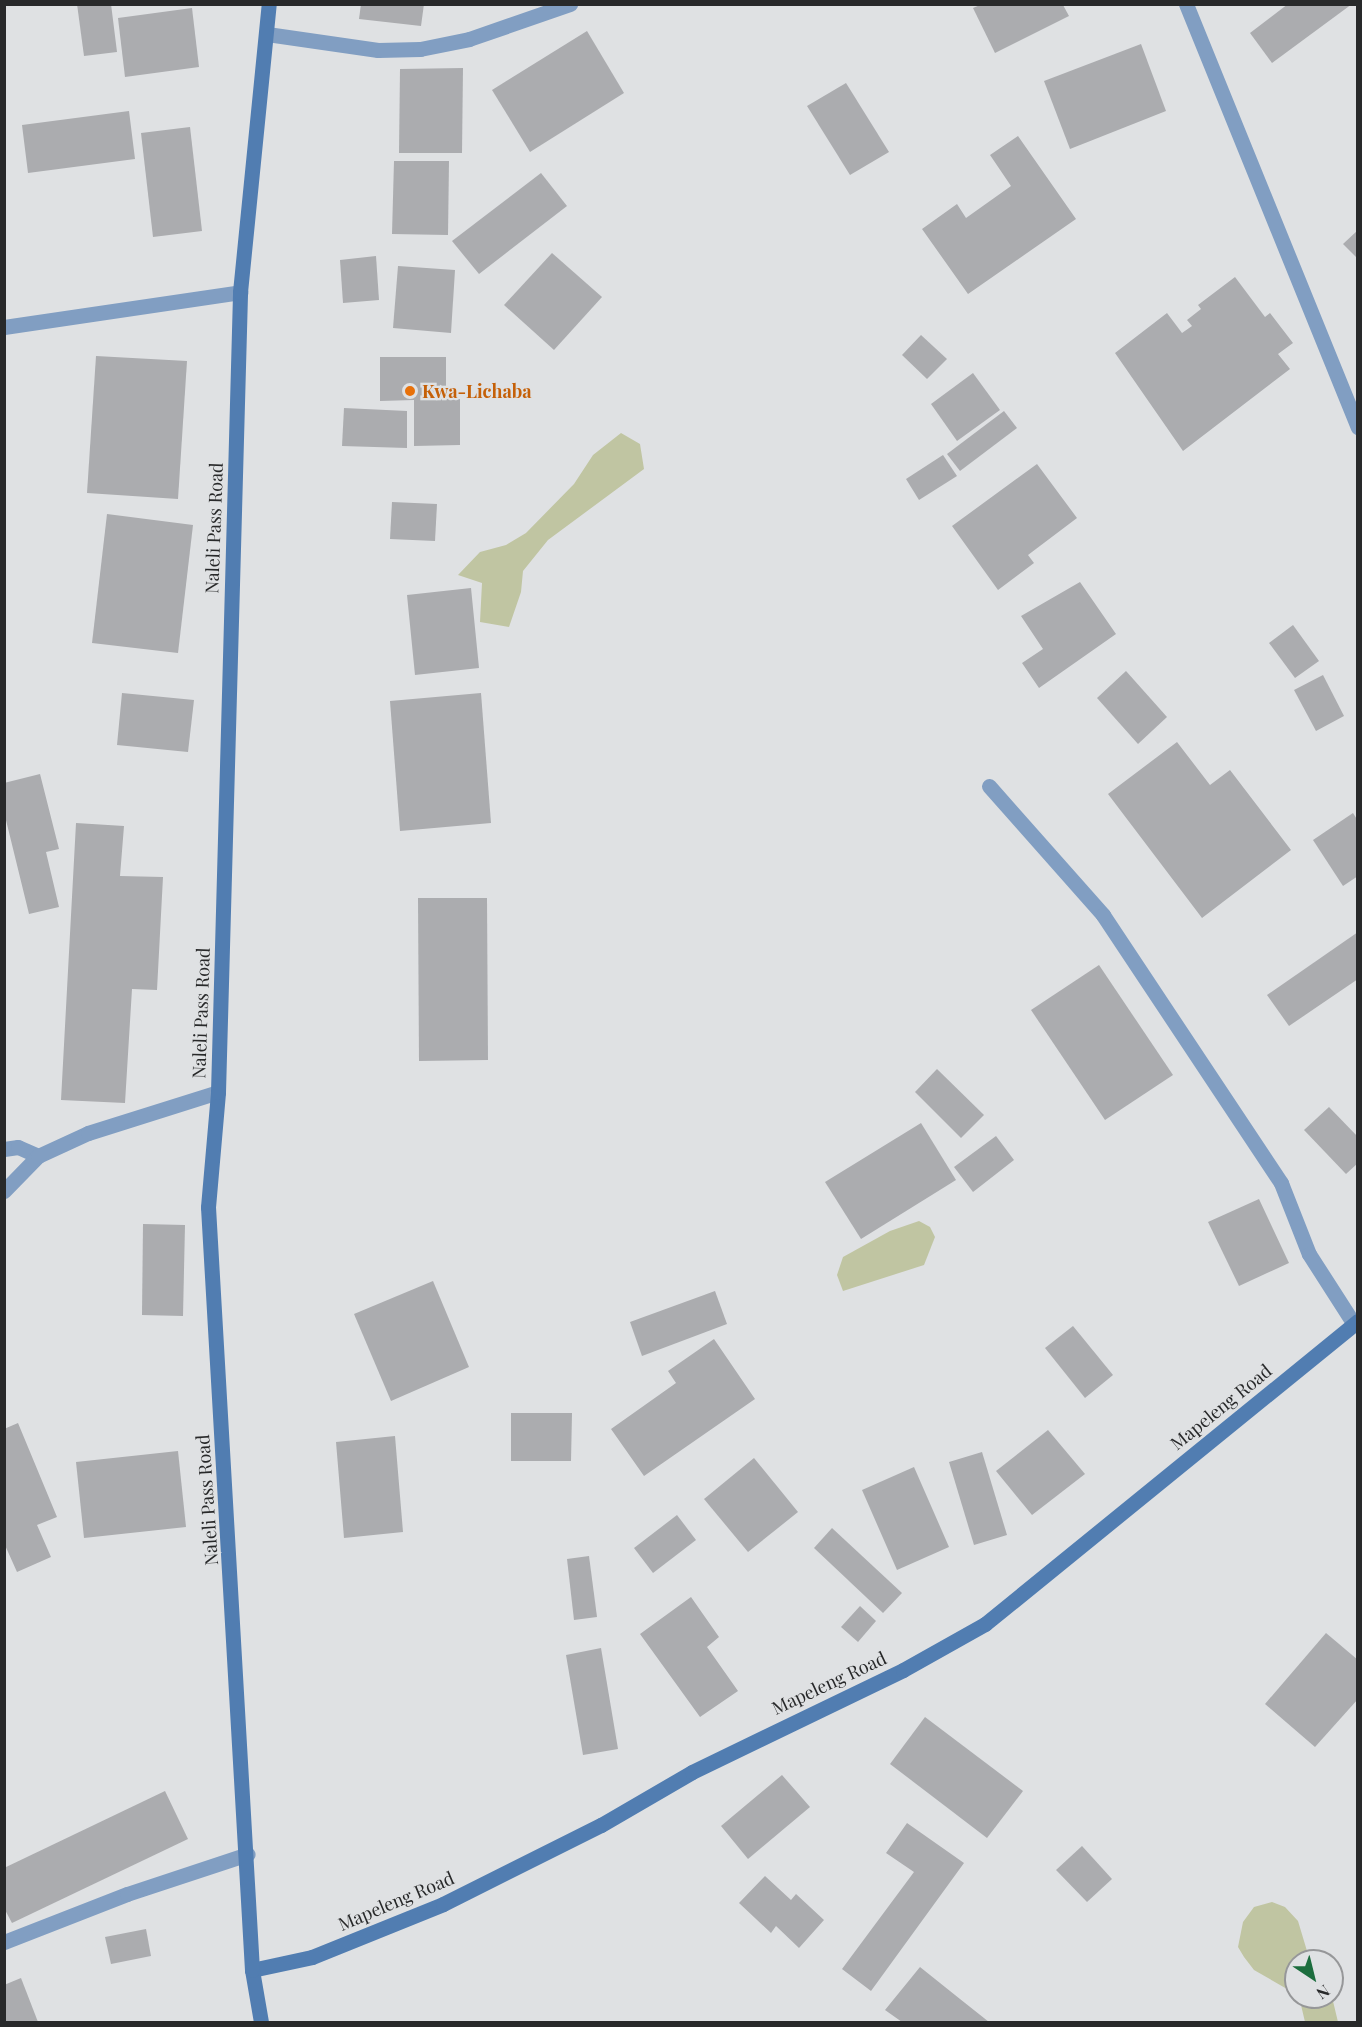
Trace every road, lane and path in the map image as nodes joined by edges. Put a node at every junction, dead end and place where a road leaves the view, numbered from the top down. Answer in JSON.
{"nodes":[{"id":1,"x":269,"y":4,"type":"edge"},
{"id":2,"x":570,"y":4,"type":"edge"},
{"id":3,"x":1186,"y":4,"type":"edge"},
{"id":4,"x":267,"y":34,"type":"junction"},
{"id":5,"x":240,"y":292,"type":"junction"},
{"id":6,"x":4,"y":327,"type":"edge"},
{"id":7,"x":1358,"y":427,"type":"edge"},
{"id":8,"x":989,"y":786,"type":"dead end"},
{"id":9,"x":218,"y":1092,"type":"junction"},
{"id":10,"x":4,"y":1149,"type":"edge"},
{"id":11,"x":38,"y":1156,"type":"junction"},
{"id":12,"x":4,"y":1191,"type":"edge"},
{"id":13,"x":1356,"y":1323,"type":"edge"},
{"id":14,"x":248,"y":1854,"type":"junction"},
{"id":15,"x":4,"y":1942,"type":"edge"},
{"id":16,"x":252,"y":1970,"type":"junction"},
{"id":17,"x":261,"y":2022,"type":"edge"}],
"edges":[{"from":1,"to":4,"type":"main road","name":"Naleli Pass Road"},
{"from":2,"to":4,"type":"street"},
{"from":3,"to":7,"type":"street"},
{"from":4,"to":5,"type":"main road","name":"Naleli Pass Road"},
{"from":5,"to":6,"type":"street"},
{"from":5,"to":9,"type":"main road","name":"Naleli Pass Road"},
{"from":8,"to":13,"type":"street"},
{"from":9,"to":11,"type":"street"},
{"from":9,"to":14,"type":"main road","name":"Naleli Pass Road"},
{"from":10,"to":11,"type":"street"},
{"from":11,"to":12,"type":"street"},
{"from":13,"to":16,"type":"main road","name":"Mapeleng Road"},
{"from":14,"to":15,"type":"street"},
{"from":14,"to":16,"type":"main road","name":"Naleli Pass Road"},
{"from":16,"to":17,"type":"main road","name":"Naleli Pass Road"}]}
